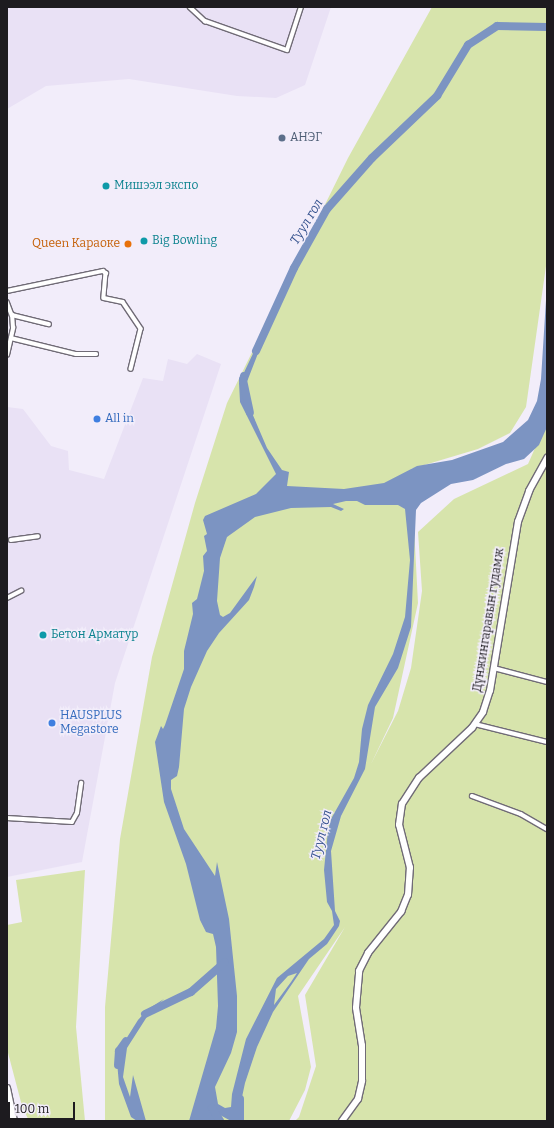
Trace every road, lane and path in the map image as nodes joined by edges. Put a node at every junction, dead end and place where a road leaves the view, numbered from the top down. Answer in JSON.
{"nodes":[{"id":1,"x":190,"y":7,"type":"edge"},
{"id":2,"x":301,"y":7,"type":"edge"},
{"id":3,"x":7,"y":291,"type":"edge"},
{"id":4,"x":7,"y":302,"type":"edge"},
{"id":5,"x":12,"y":315,"type":"junction"},
{"id":6,"x":49,"y":324,"type":"dead end"},
{"id":7,"x":11,"y":338,"type":"junction"},
{"id":8,"x":96,"y":354,"type":"dead end"},
{"id":9,"x":7,"y":355,"type":"edge"},
{"id":10,"x":130,"y":368,"type":"dead end"},
{"id":11,"x":547,"y":458,"type":"edge"},
{"id":12,"x":38,"y":536,"type":"dead end"},
{"id":13,"x":11,"y":540,"type":"dead end"},
{"id":14,"x":21,"y":591,"type":"dead end"},
{"id":15,"x":7,"y":598,"type":"edge"},
{"id":16,"x":494,"y":668,"type":"junction"},
{"id":17,"x":547,"y":682,"type":"edge"},
{"id":18,"x":475,"y":724,"type":"junction"},
{"id":19,"x":547,"y":742,"type":"edge"},
{"id":20,"x":81,"y":783,"type":"dead end"},
{"id":21,"x":472,"y":796,"type":"dead end"},
{"id":22,"x":7,"y":818,"type":"edge"},
{"id":23,"x":547,"y":829,"type":"edge"},
{"id":24,"x":7,"y":1088,"type":"edge"},
{"id":25,"x":7,"y":1109,"type":"edge"},
{"id":26,"x":8,"y":1121,"type":"edge"},
{"id":27,"x":14,"y":1121,"type":"edge"},
{"id":28,"x":342,"y":1121,"type":"edge"}],
"edges":[{"from":1,"to":2,"type":"street"},
{"from":3,"to":10,"type":"street"},
{"from":4,"to":5,"type":"street"},
{"from":5,"to":6,"type":"street"},
{"from":5,"to":7,"type":"street"},
{"from":7,"to":8,"type":"street"},
{"from":7,"to":9,"type":"street"},
{"from":11,"to":16,"type":"main road","name":"Дүнжингаравын гудамж"},
{"from":12,"to":13,"type":"street"},
{"from":14,"to":15,"type":"street"},
{"from":16,"to":17,"type":"street"},
{"from":16,"to":18,"type":"main road","name":"Дүнжингаравын гудамж"},
{"from":18,"to":19,"type":"street"},
{"from":18,"to":28,"type":"main road","name":"Дүнжингаравын гудамж"},
{"from":20,"to":22,"type":"street"},
{"from":21,"to":23,"type":"street"},
{"from":24,"to":27,"type":"highway"},
{"from":25,"to":26,"type":"highway"}]}
